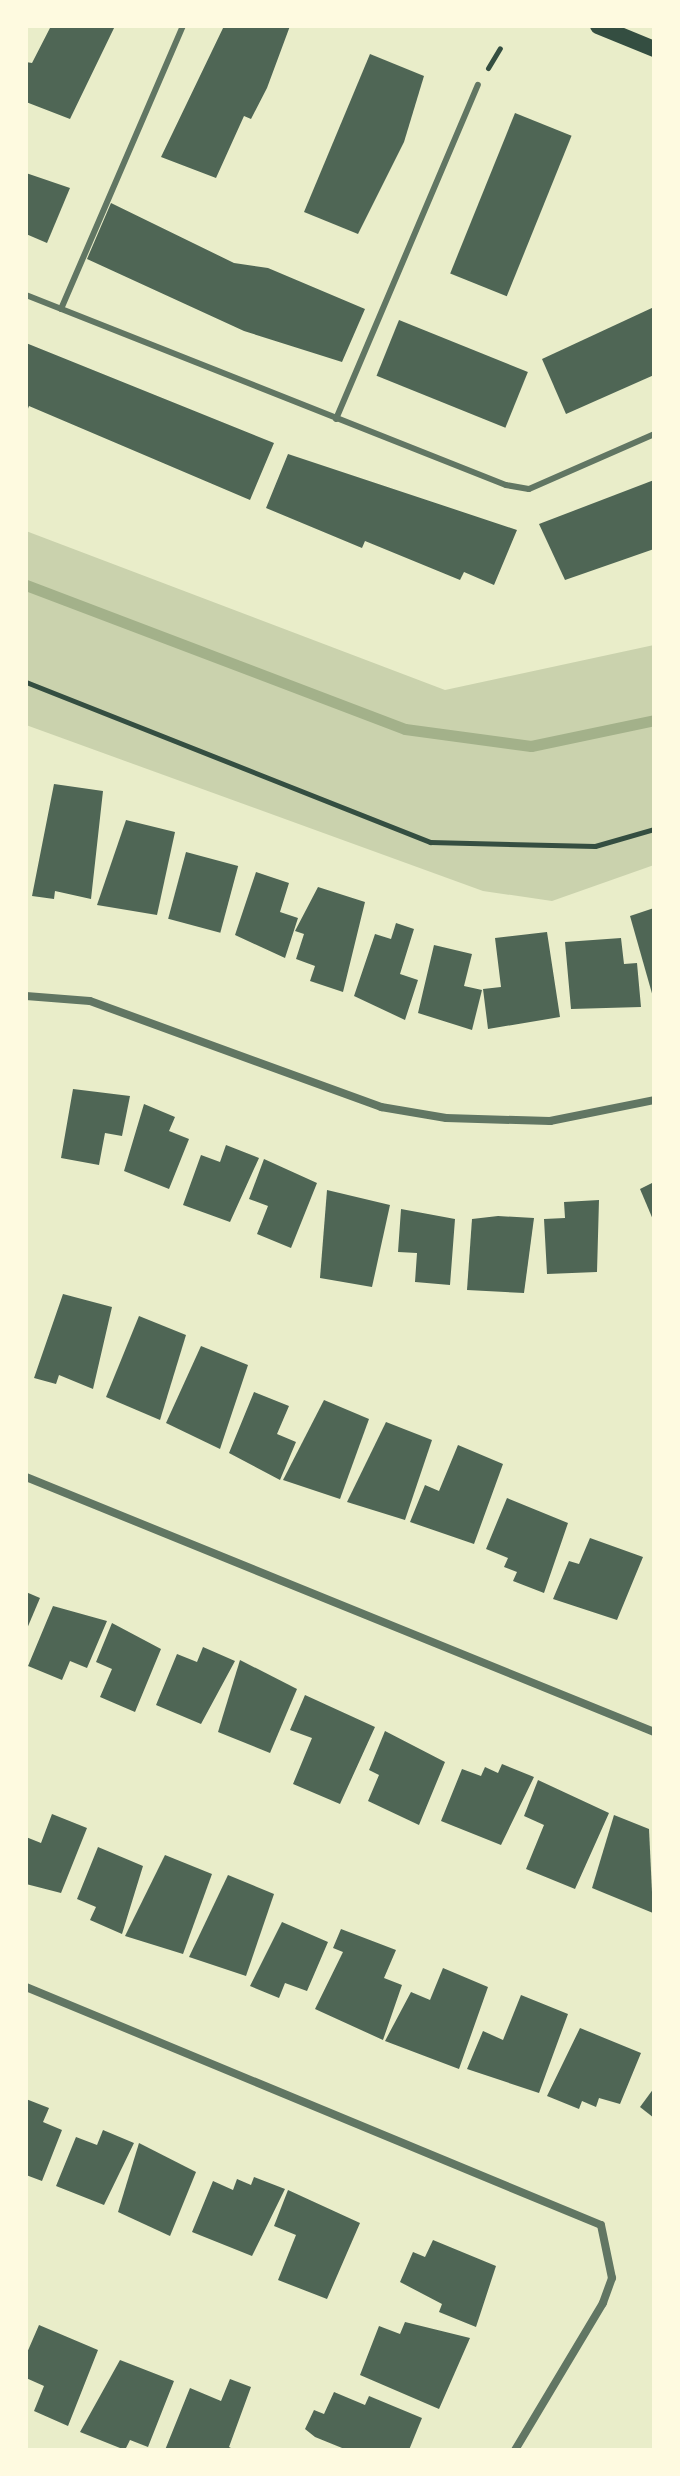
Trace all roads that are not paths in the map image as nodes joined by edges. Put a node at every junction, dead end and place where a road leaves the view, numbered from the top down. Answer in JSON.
{"nodes":[{"id":1,"x":183,"y":26,"type":"edge"},
{"id":2,"x":598,"y":26,"type":"edge"},
{"id":3,"x":654,"y":49,"type":"edge"},
{"id":4,"x":478,"y":85,"type":"dead end"},
{"id":5,"x":26,"y":295,"type":"edge"},
{"id":6,"x":61,"y":309,"type":"junction"},
{"id":7,"x":336,"y":419,"type":"junction"},
{"id":8,"x":654,"y":434,"type":"edge"},
{"id":9,"x":26,"y":996,"type":"edge"},
{"id":10,"x":654,"y":1100,"type":"edge"},
{"id":11,"x":26,"y":1477,"type":"edge"},
{"id":12,"x":654,"y":1732,"type":"edge"},
{"id":13,"x":26,"y":1987,"type":"edge"},
{"id":14,"x":515,"y":2450,"type":"edge"}],
"edges":[{"from":1,"to":6,"type":"lane"},
{"from":2,"to":3,"type":"main road"},
{"from":4,"to":7,"type":"lane"},
{"from":5,"to":6,"type":"lane"},
{"from":6,"to":7,"type":"lane"},
{"from":7,"to":8,"type":"lane"},
{"from":9,"to":10,"type":"street"},
{"from":11,"to":12,"type":"street"},
{"from":13,"to":14,"type":"street"}]}
